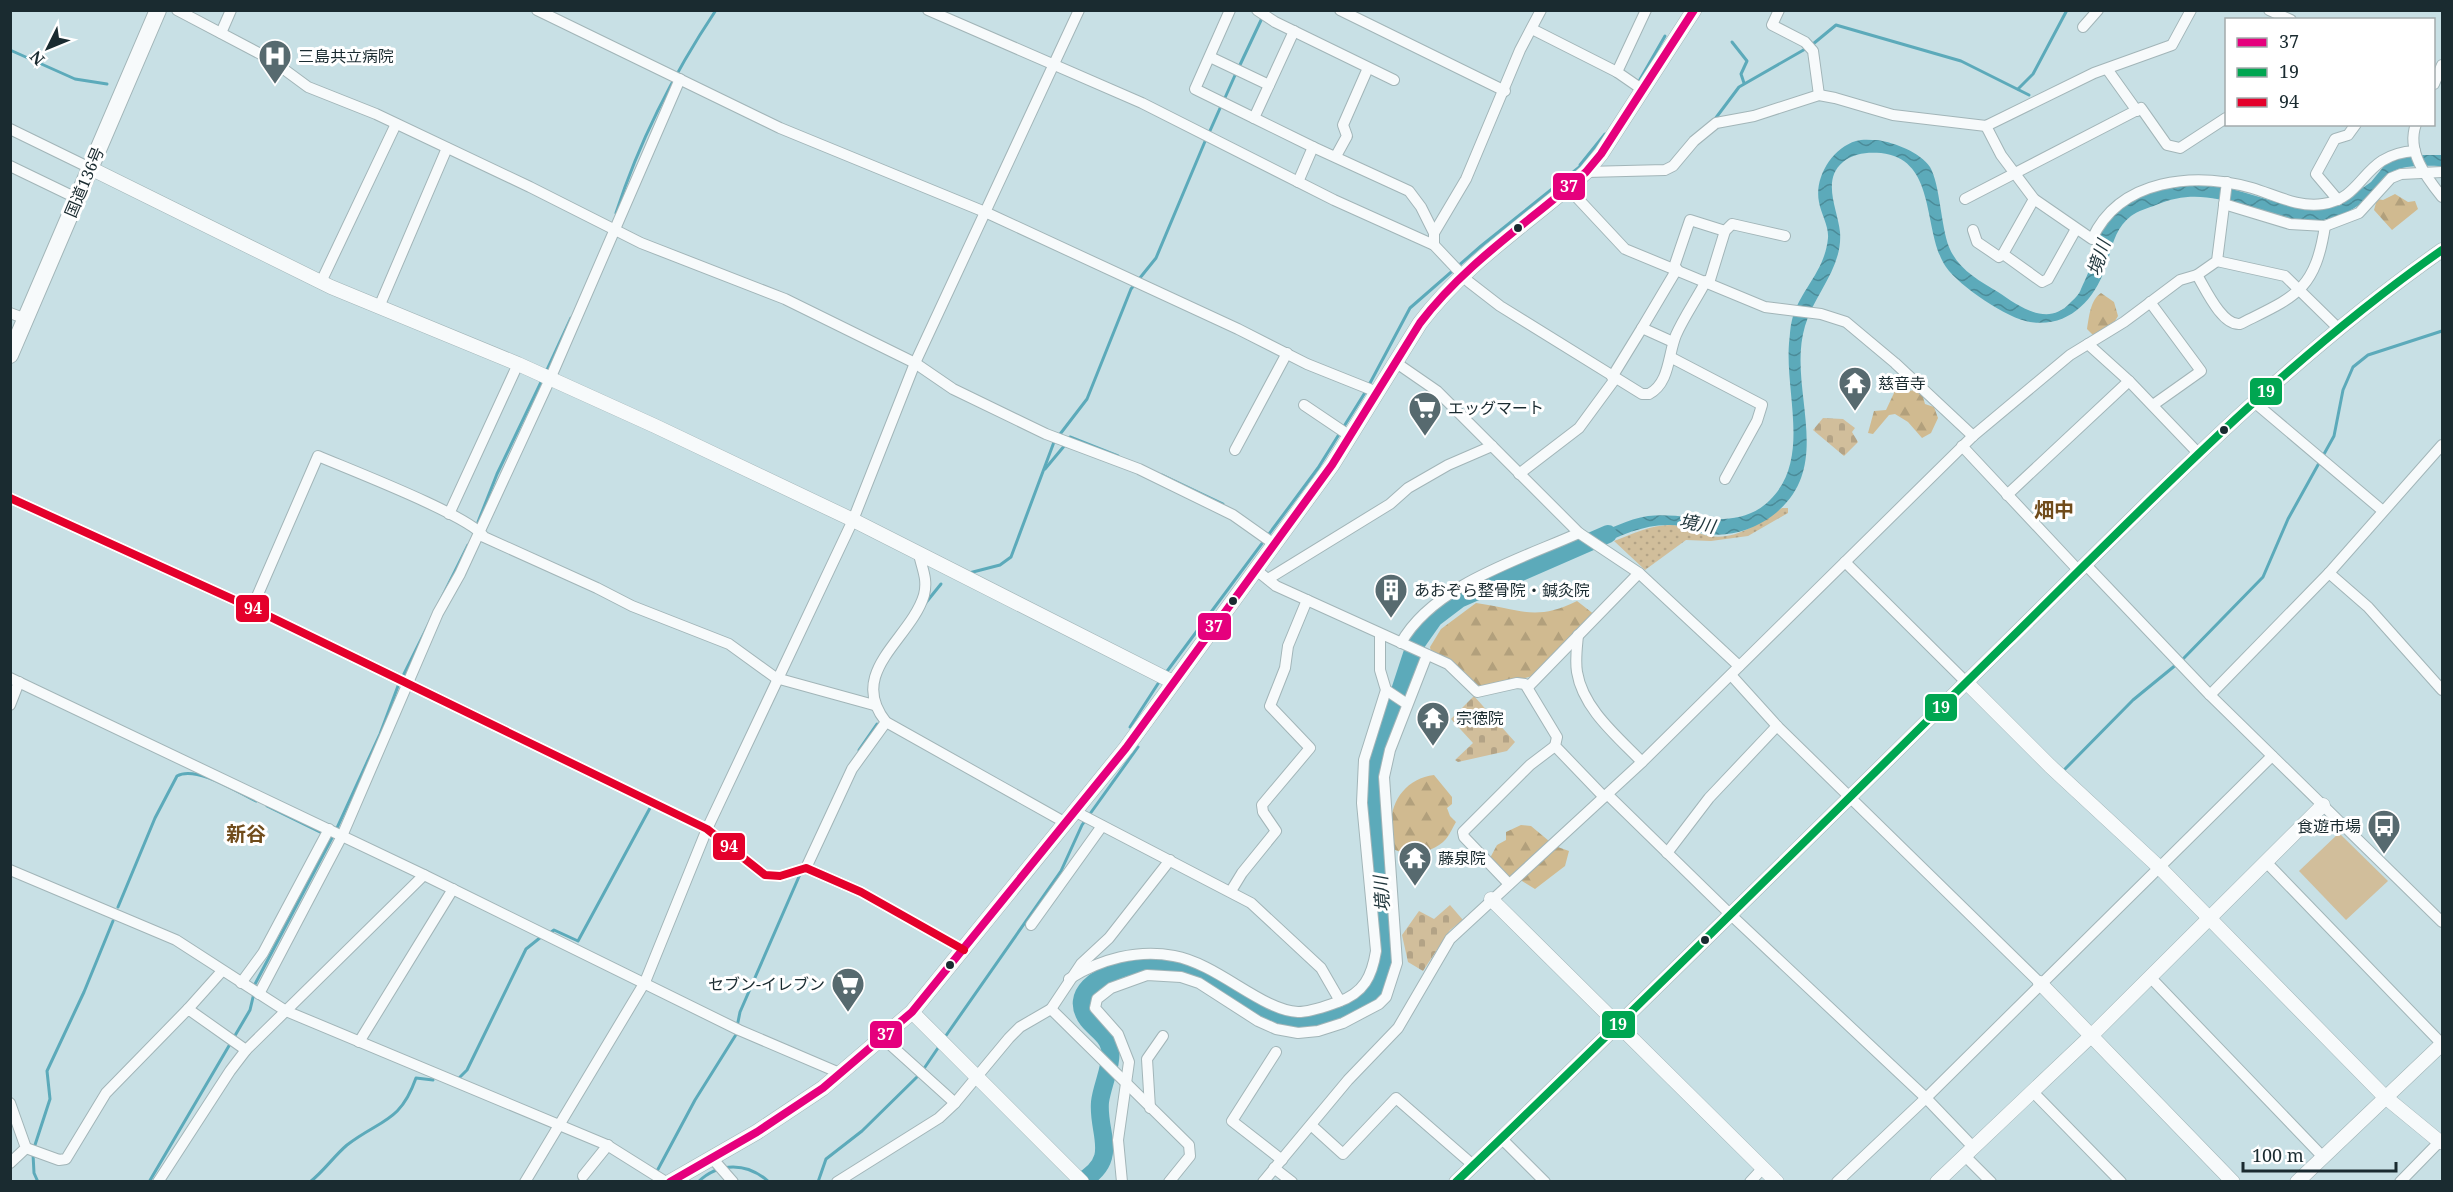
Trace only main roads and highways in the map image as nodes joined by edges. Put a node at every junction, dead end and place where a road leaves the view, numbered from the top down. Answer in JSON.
{"nodes":[{"id":1,"x":148,"y":10,"type":"edge"},
{"id":2,"x":158,"y":10,"type":"edge"},
{"id":3,"x":1694,"y":10,"type":"edge"},
{"id":4,"x":86,"y":166,"type":"junction"},
{"id":5,"x":16,"y":319,"type":"edge"},
{"id":6,"x":10,"y":355,"type":"edge"},
{"id":7,"x":668,"y":1182,"type":"edge"}],
"edges":[{"from":1,"to":4,"type":"highway","name":"国道136号"},
{"from":2,"to":4,"type":"highway","name":"国道136号"},
{"from":3,"to":7,"type":"main road"},
{"from":4,"to":5,"type":"highway","name":"国道136号"},
{"from":4,"to":5,"type":"highway","name":"国道136号"},
{"from":5,"to":6,"type":"highway","name":"国道136号"}]}
